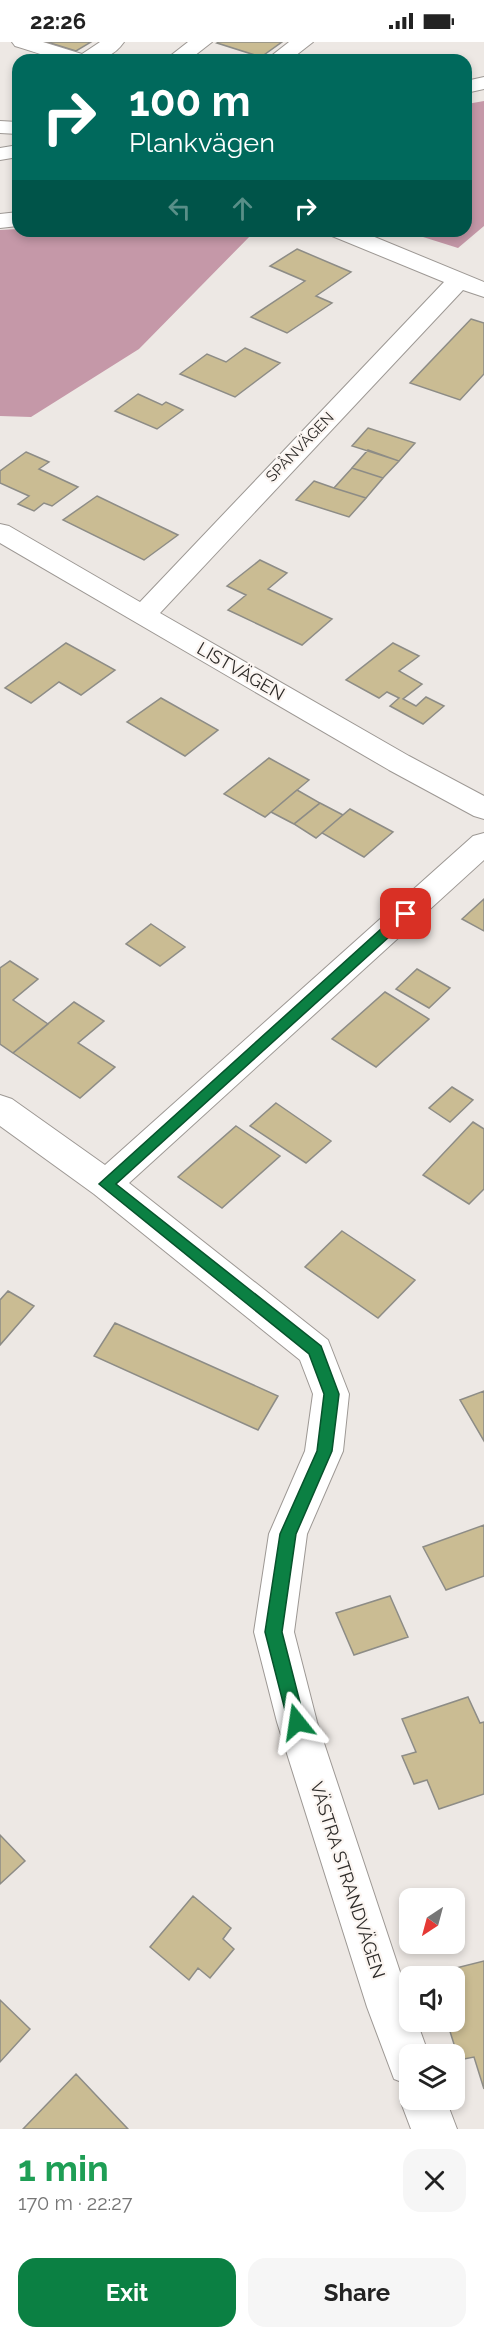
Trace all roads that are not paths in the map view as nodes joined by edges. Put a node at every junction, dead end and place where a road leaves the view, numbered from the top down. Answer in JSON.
{"nodes":[{"id":1,"x":22,"y":42,"type":"edge"},
{"id":2,"x":114,"y":42,"type":"edge"},
{"id":3,"x":202,"y":42,"type":"edge"},
{"id":4,"x":303,"y":42,"type":"edge"},
{"id":5,"x":61,"y":54,"type":"edge"},
{"id":6,"x":96,"y":54,"type":"edge"},
{"id":7,"x":184,"y":54,"type":"edge"},
{"id":8,"x":285,"y":54,"type":"edge"},
{"id":9,"x":0,"y":136,"type":"edge"},
{"id":10,"x":0,"y":145,"type":"edge"},
{"id":11,"x":354,"y":237,"type":"edge"},
{"id":12,"x":458,"y":281,"type":"junction"},
{"id":13,"x":484,"y":290,"type":"edge"},
{"id":14,"x":0,"y":532,"type":"edge"},
{"id":15,"x":144,"y":614,"type":"junction"},
{"id":16,"x":484,"y":809,"type":"edge"},
{"id":17,"x":484,"y":843,"type":"edge"},
{"id":18,"x":0,"y":1108,"type":"edge"},
{"id":19,"x":106,"y":1184,"type":"junction"},
{"id":20,"x":403,"y":2044,"type":"edge"},
{"id":21,"x":427,"y":2110,"type":"edge"},
{"id":22,"x":434,"y":2129,"type":"edge"}],
"edges":[{"from":1,"to":5,"type":"street"},
{"from":2,"to":6,"type":"street"},
{"from":3,"to":7,"type":"street"},
{"from":4,"to":8,"type":"street"},
{"from":9,"to":10,"type":"street"},
{"from":11,"to":12,"type":"street"},
{"from":12,"to":13,"type":"street"},
{"from":12,"to":15,"type":"street","name":"SPÅNVÄGEN"},
{"from":14,"to":15,"type":"street","name":"LISTVÄGEN"},
{"from":15,"to":16,"type":"street","name":"LISTVÄGEN"},
{"from":17,"to":19,"type":"street"},
{"from":18,"to":19,"type":"street","name":"VÄSTRA STRANDVÄGEN"},
{"from":19,"to":20,"type":"street","name":"VÄSTRA STRANDVÄGEN"},
{"from":21,"to":22,"type":"street"}]}
